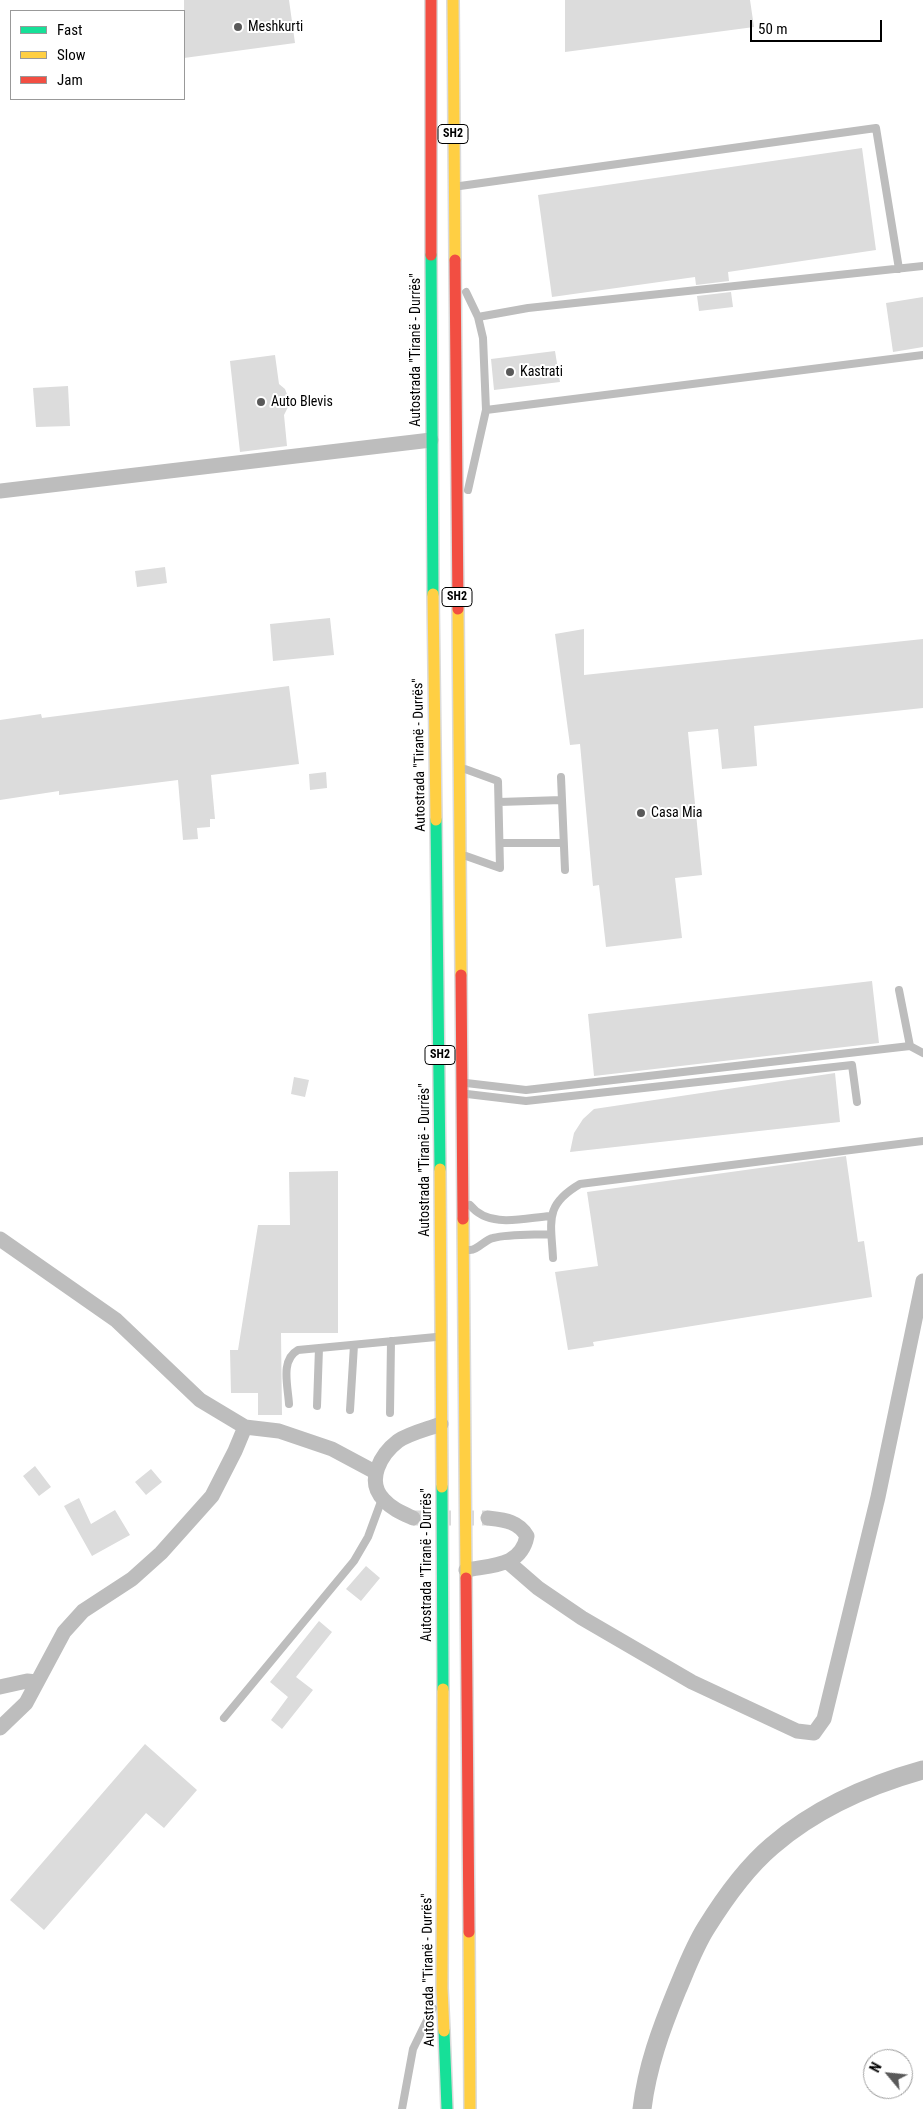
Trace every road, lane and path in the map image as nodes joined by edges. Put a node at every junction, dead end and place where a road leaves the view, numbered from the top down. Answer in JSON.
{"nodes":[{"id":1,"x":431,"y":0,"type":"edge"},
{"id":2,"x":453,"y":0,"type":"edge"},
{"id":3,"x":454,"y":187,"type":"junction"},
{"id":4,"x":923,"y":266,"type":"edge"},
{"id":5,"x":454,"y":268,"type":"junction"},
{"id":6,"x":899,"y":270,"type":"junction"},
{"id":7,"x":478,"y":317,"type":"junction"},
{"id":8,"x":923,"y":355,"type":"edge"},
{"id":9,"x":486,"y":410,"type":"junction"},
{"id":10,"x":431,"y":440,"type":"junction"},
{"id":11,"x":0,"y":491,"type":"edge"},
{"id":12,"x":456,"y":535,"type":"junction"},
{"id":13,"x":459,"y":766,"type":"junction"},
{"id":14,"x":561,"y":777,"type":"dead end"},
{"id":15,"x":562,"y":800,"type":"junction"},
{"id":16,"x":499,"y":802,"type":"junction"},
{"id":17,"x":500,"y":843,"type":"junction"},
{"id":18,"x":564,"y":843,"type":"junction"},
{"id":19,"x":459,"y":853,"type":"junction"},
{"id":20,"x":564,"y":870,"type":"dead end"},
{"id":21,"x":899,"y":990,"type":"dead end"},
{"id":22,"x":910,"y":1046,"type":"junction"},
{"id":23,"x":923,"y":1053,"type":"edge"},
{"id":24,"x":462,"y":1088,"type":"junction"},
{"id":25,"x":857,"y":1102,"type":"dead end"},
{"id":26,"x":923,"y":1141,"type":"edge"},
{"id":27,"x":461,"y":1184,"type":"junction"},
{"id":28,"x":550,"y":1216,"type":"junction"},
{"id":29,"x":552,"y":1234,"type":"junction"},
{"id":30,"x":0,"y":1239,"type":"edge"},
{"id":31,"x":462,"y":1250,"type":"junction"},
{"id":32,"x":553,"y":1258,"type":"dead end"},
{"id":33,"x":923,"y":1281,"type":"edge"},
{"id":34,"x":440,"y":1336,"type":"junction"},
{"id":35,"x":391,"y":1341,"type":"junction"},
{"id":36,"x":354,"y":1345,"type":"junction"},
{"id":37,"x":319,"y":1348,"type":"junction"},
{"id":38,"x":289,"y":1404,"type":"dead end"},
{"id":39,"x":317,"y":1406,"type":"dead end"},
{"id":40,"x":350,"y":1410,"type":"dead end"},
{"id":41,"x":390,"y":1413,"type":"dead end"},
{"id":42,"x":441,"y":1424,"type":"junction"},
{"id":43,"x":245,"y":1427,"type":"junction"},
{"id":44,"x":375,"y":1472,"type":"junction"},
{"id":45,"x":382,"y":1499,"type":"junction"},
{"id":46,"x":413,"y":1518,"type":"tunnel mouth"},
{"id":47,"x":488,"y":1518,"type":"tunnel mouth"},
{"id":48,"x":508,"y":1562,"type":"junction"},
{"id":49,"x":466,"y":1570,"type":"junction"},
{"id":50,"x":37,"y":1682,"type":"junction"},
{"id":51,"x":0,"y":1687,"type":"edge"},
{"id":52,"x":224,"y":1718,"type":"dead end"},
{"id":53,"x":0,"y":1728,"type":"edge"},
{"id":54,"x":442,"y":1988,"type":"junction"},
{"id":55,"x":402,"y":2109,"type":"edge"},
{"id":56,"x":447,"y":2109,"type":"edge"},
{"id":57,"x":470,"y":2109,"type":"edge"}],
"edges":[{"from":1,"to":10,"type":"highway","name":"Autostrada \"Tiranë - Durrës\"","number":"SH2"},
{"from":2,"to":3,"type":"highway","number":"SH2"},
{"from":3,"to":5,"type":"highway","number":"SH2"},
{"from":3,"to":6,"type":"lane"},
{"from":4,"to":6,"type":"lane"},
{"from":5,"to":7,"type":"lane"},
{"from":5,"to":12,"type":"highway","number":"SH2"},
{"from":6,"to":7,"type":"lane"},
{"from":7,"to":9,"type":"lane"},
{"from":8,"to":9,"type":"lane"},
{"from":9,"to":12,"type":"lane"},
{"from":10,"to":11,"type":"street"},
{"from":10,"to":34,"type":"highway","name":"Autostrada \"Tiranë - Durrës\"","number":"SH2"},
{"from":12,"to":13,"type":"highway","number":"SH2"},
{"from":13,"to":16,"type":"lane"},
{"from":13,"to":19,"type":"highway","number":"SH2"},
{"from":14,"to":15,"type":"lane"},
{"from":15,"to":16,"type":"lane"},
{"from":15,"to":18,"type":"lane"},
{"from":16,"to":17,"type":"lane"},
{"from":17,"to":18,"type":"lane"},
{"from":17,"to":19,"type":"lane"},
{"from":18,"to":20,"type":"lane"},
{"from":19,"to":24,"type":"highway","number":"SH2"},
{"from":21,"to":22,"type":"lane"},
{"from":22,"to":23,"type":"lane"},
{"from":22,"to":24,"type":"lane"},
{"from":24,"to":25,"type":"lane"},
{"from":24,"to":27,"type":"highway","number":"SH2"},
{"from":26,"to":28,"type":"lane"},
{"from":27,"to":28,"type":"lane"},
{"from":27,"to":31,"type":"highway","number":"SH2"},
{"from":28,"to":29,"type":"lane"},
{"from":29,"to":31,"type":"lane"},
{"from":29,"to":32,"type":"lane"},
{"from":30,"to":43,"type":"street"},
{"from":31,"to":49,"type":"highway","number":"SH2"},
{"from":33,"to":48,"type":"street"},
{"from":34,"to":35,"type":"lane"},
{"from":34,"to":42,"type":"highway","name":"Autostrada \"Tiranë - Durrës\"","number":"SH2"},
{"from":35,"to":36,"type":"lane"},
{"from":35,"to":41,"type":"lane"},
{"from":36,"to":37,"type":"lane"},
{"from":36,"to":40,"type":"lane"},
{"from":37,"to":38,"type":"lane"},
{"from":37,"to":39,"type":"lane"},
{"from":42,"to":44,"type":"street"},
{"from":42,"to":54,"type":"highway","name":"Autostrada \"Tiranë - Durrës\"","number":"SH2"},
{"from":43,"to":44,"type":"street"},
{"from":43,"to":50,"type":"street"},
{"from":44,"to":45,"type":"street"},
{"from":45,"to":46,"type":"street"},
{"from":45,"to":52,"type":"lane"},
{"from":47,"to":48,"type":"street"},
{"from":48,"to":49,"type":"street"},
{"from":49,"to":57,"type":"highway","number":"SH2"},
{"from":50,"to":51,"type":"street"},
{"from":50,"to":53,"type":"street"},
{"from":54,"to":55,"type":"lane"},
{"from":54,"to":56,"type":"highway","name":"Autostrada \"Tiranë - Durrës\"","number":"SH2"}]}
